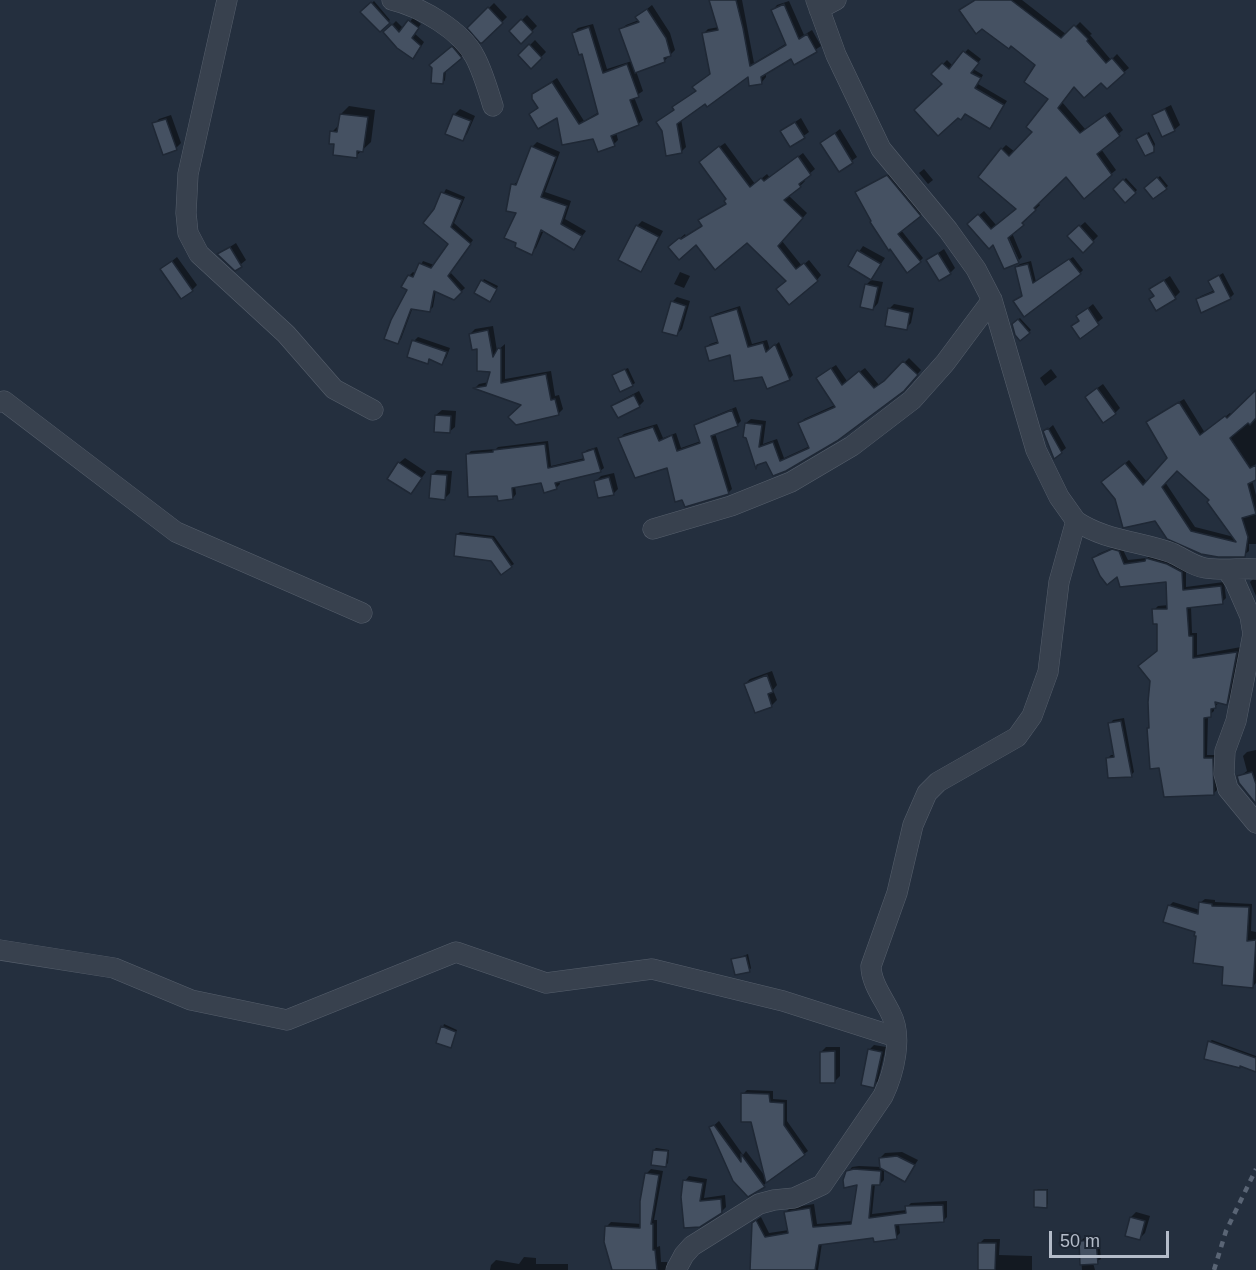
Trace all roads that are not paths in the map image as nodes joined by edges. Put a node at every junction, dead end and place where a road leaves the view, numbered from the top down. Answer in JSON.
{"nodes":[{"id":1,"x":227,"y":0,"type":"edge"},
{"id":2,"x":392,"y":0,"type":"edge"},
{"id":3,"x":824,"y":3,"type":"edge"},
{"id":4,"x":493,"y":106,"type":"dead end"},
{"id":5,"x":992,"y":300,"type":"junction"},
{"id":6,"x":0,"y":402,"type":"edge"},
{"id":7,"x":373,"y":410,"type":"dead end"},
{"id":8,"x":1076,"y":520,"type":"junction"},
{"id":9,"x":653,"y":529,"type":"dead end"},
{"id":10,"x":1256,"y":569,"type":"edge"},
{"id":11,"x":1227,"y":570,"type":"junction"},
{"id":12,"x":362,"y":613,"type":"dead end"},
{"id":13,"x":1256,"y":824,"type":"edge"},
{"id":14,"x":0,"y":950,"type":"edge"},
{"id":15,"x":896,"y":1037,"type":"junction"},
{"id":16,"x":676,"y":1270,"type":"edge"}],
"edges":[{"from":1,"to":7,"type":"street"},
{"from":2,"to":4,"type":"street"},
{"from":3,"to":5,"type":"street"},
{"from":5,"to":8,"type":"street"},
{"from":5,"to":9,"type":"street"},
{"from":6,"to":12,"type":"street"},
{"from":8,"to":11,"type":"street"},
{"from":8,"to":15,"type":"street"},
{"from":10,"to":11,"type":"street"},
{"from":11,"to":13,"type":"street"},
{"from":14,"to":15,"type":"street"},
{"from":15,"to":16,"type":"street"}]}
